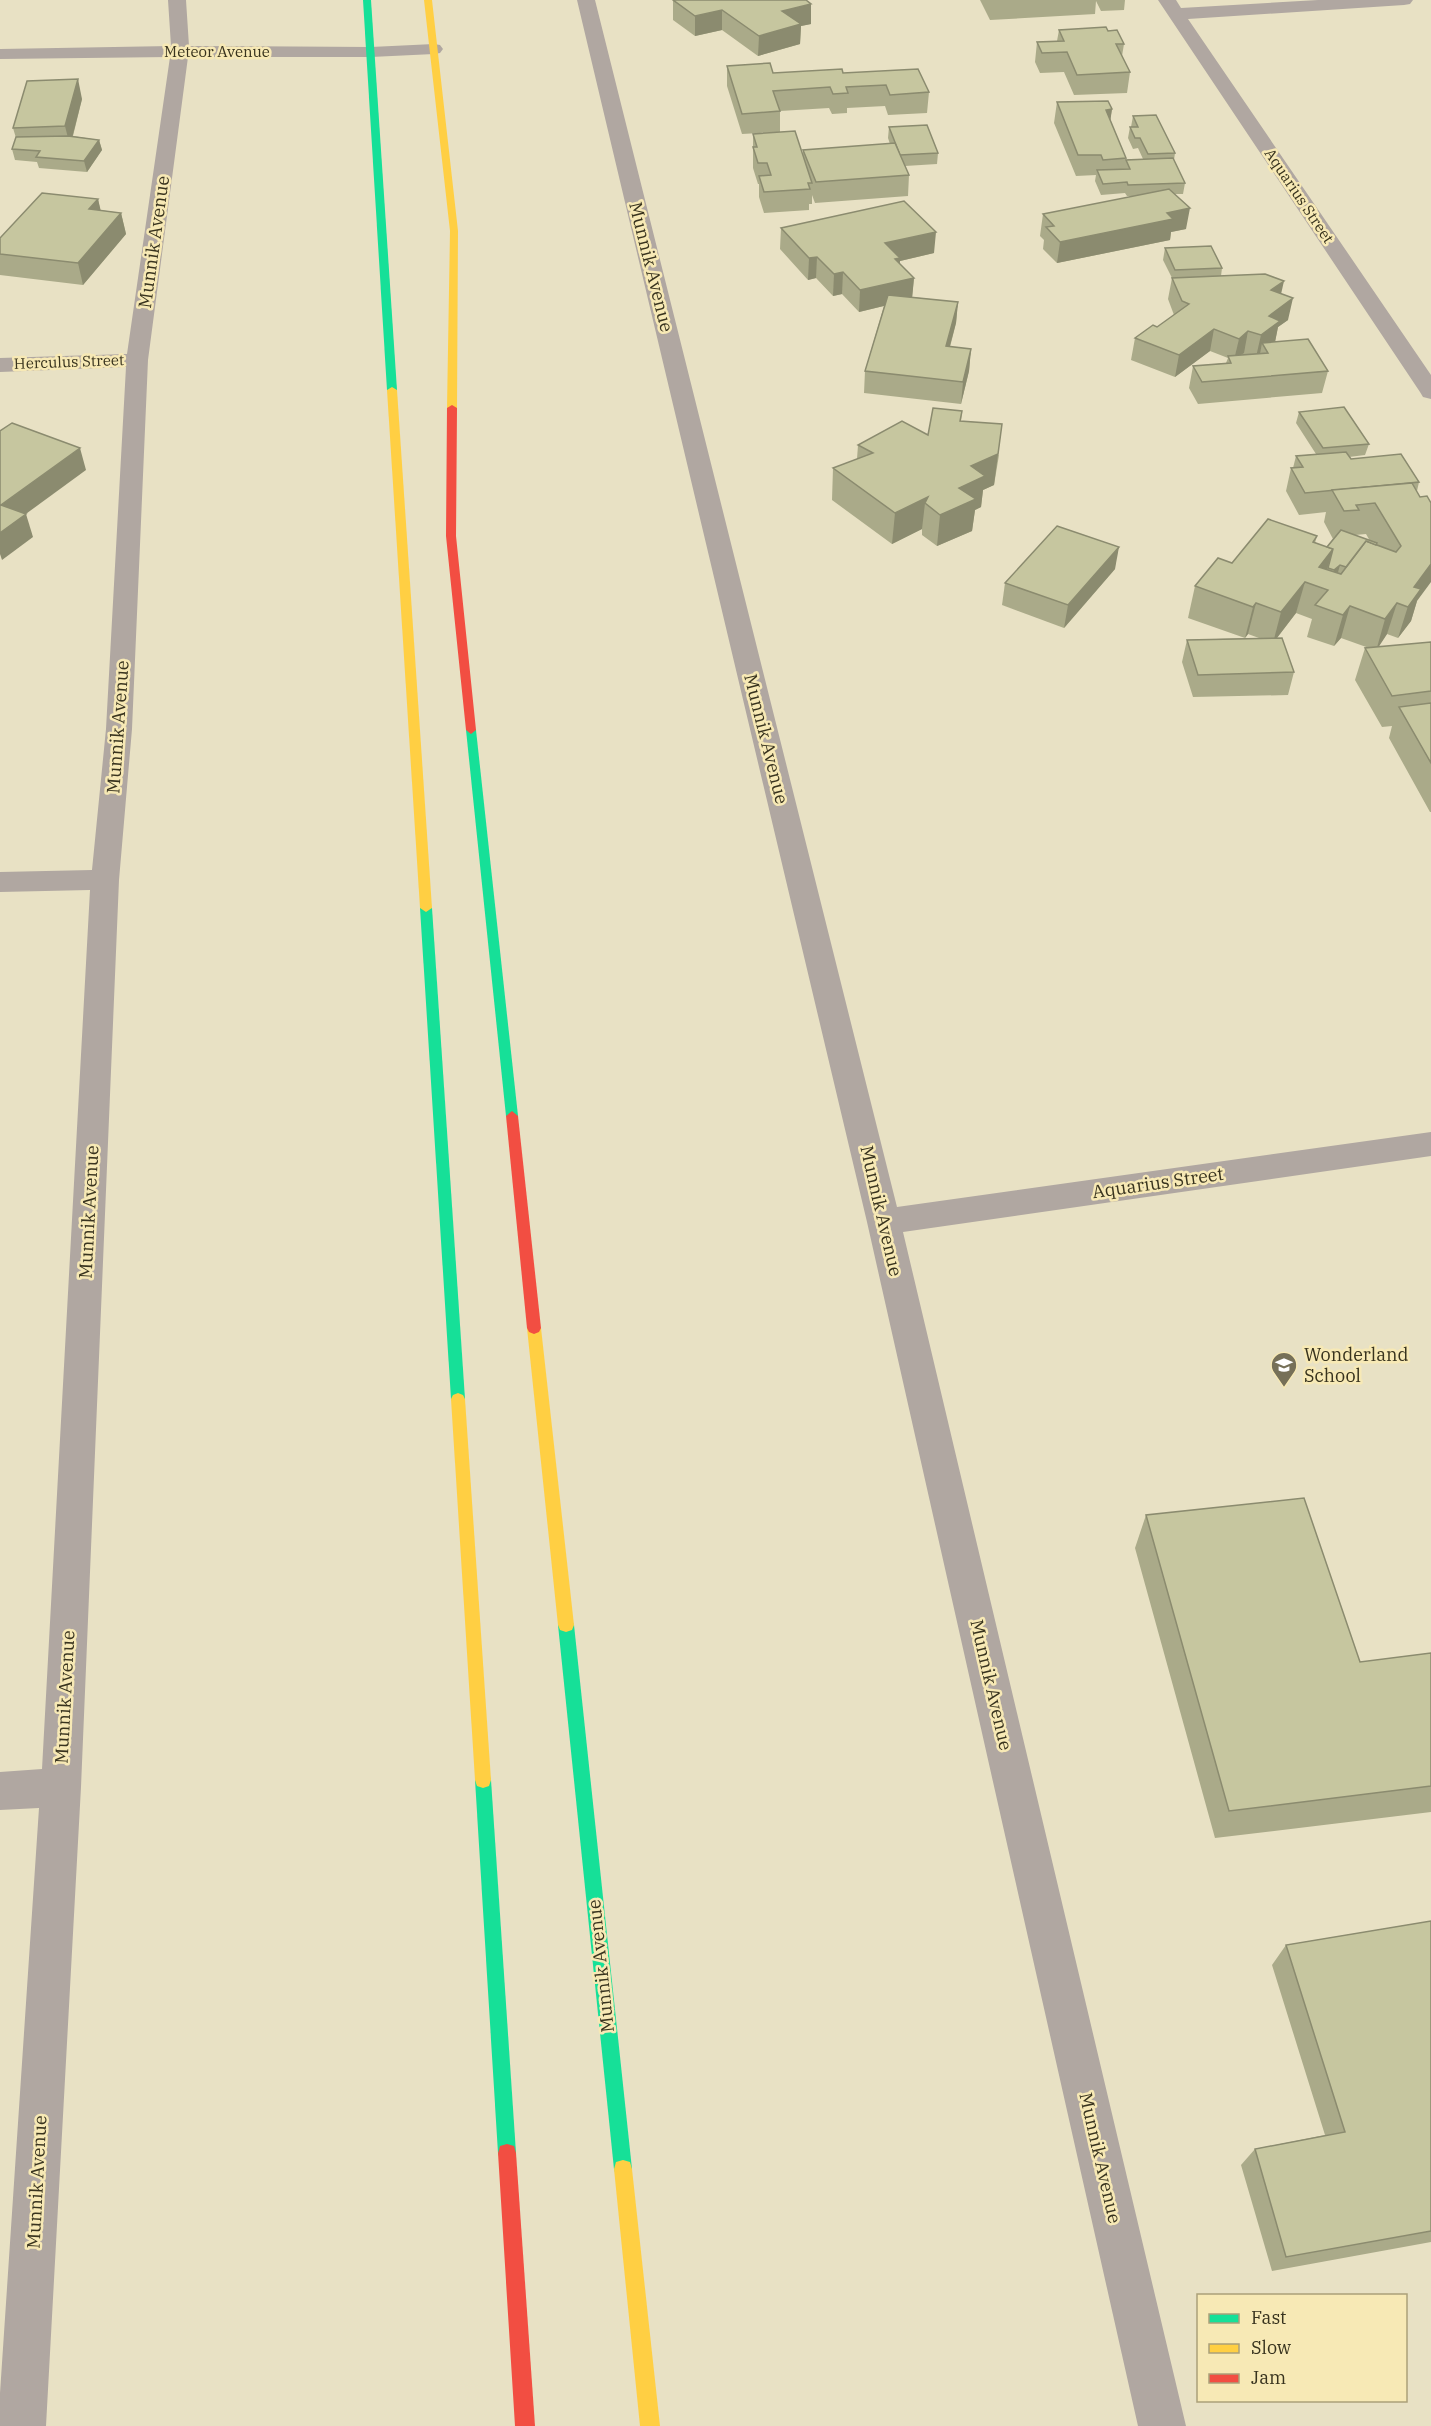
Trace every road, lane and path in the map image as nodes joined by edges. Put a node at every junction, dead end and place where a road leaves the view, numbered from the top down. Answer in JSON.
{"nodes":[{"id":1,"x":177,"y":0,"type":"edge"},
{"id":2,"x":367,"y":0,"type":"edge"},
{"id":3,"x":428,"y":0,"type":"edge"},
{"id":4,"x":586,"y":0,"type":"edge"},
{"id":5,"x":1404,"y":0,"type":"edge"},
{"id":6,"x":1171,"y":7,"type":"edge"},
{"id":7,"x":434,"y":49,"type":"junction"},
{"id":8,"x":180,"y":51,"type":"junction"},
{"id":9,"x":371,"y":52,"type":"junction"},
{"id":10,"x":0,"y":54,"type":"edge"},
{"id":11,"x":137,"y":360,"type":"junction"},
{"id":12,"x":0,"y":365,"type":"edge"},
{"id":13,"x":1431,"y":392,"type":"edge"},
{"id":14,"x":105,"y":880,"type":"junction"},
{"id":15,"x":0,"y":882,"type":"edge"},
{"id":16,"x":1431,"y":1144,"type":"edge"},
{"id":17,"x":884,"y":1222,"type":"junction"},
{"id":18,"x":61,"y":1787,"type":"junction"},
{"id":19,"x":0,"y":1791,"type":"edge"},
{"id":20,"x":22,"y":2426,"type":"edge"},
{"id":21,"x":525,"y":2426,"type":"edge"},
{"id":22,"x":650,"y":2426,"type":"edge"},
{"id":23,"x":1162,"y":2426,"type":"edge"}],
"edges":[{"from":1,"to":8,"type":"street","name":"Munnik Avenue"},
{"from":2,"to":9,"type":"main road"},
{"from":3,"to":7,"type":"main road","name":"Munnik Avenue"},
{"from":4,"to":17,"type":"street","name":"Munnik Avenue"},
{"from":5,"to":6,"type":"street"},
{"from":6,"to":13,"type":"street","name":"Aquarius Street"},
{"from":7,"to":9,"type":"street","name":"Meteor Avenue"},
{"from":7,"to":22,"type":"main road","name":"Munnik Avenue"},
{"from":8,"to":9,"type":"street","name":"Meteor Avenue"},
{"from":8,"to":10,"type":"street","name":"Meteor Avenue"},
{"from":8,"to":11,"type":"street","name":"Munnik Avenue"},
{"from":9,"to":21,"type":"main road"},
{"from":11,"to":12,"type":"street","name":"Herculus Street"},
{"from":11,"to":14,"type":"street","name":"Munnik Avenue"},
{"from":14,"to":15,"type":"street"},
{"from":14,"to":18,"type":"street","name":"Munnik Avenue"},
{"from":16,"to":17,"type":"street","name":"Aquarius Street"},
{"from":17,"to":23,"type":"street","name":"Munnik Avenue"},
{"from":18,"to":19,"type":"street"},
{"from":18,"to":20,"type":"street","name":"Munnik Avenue"}]}
